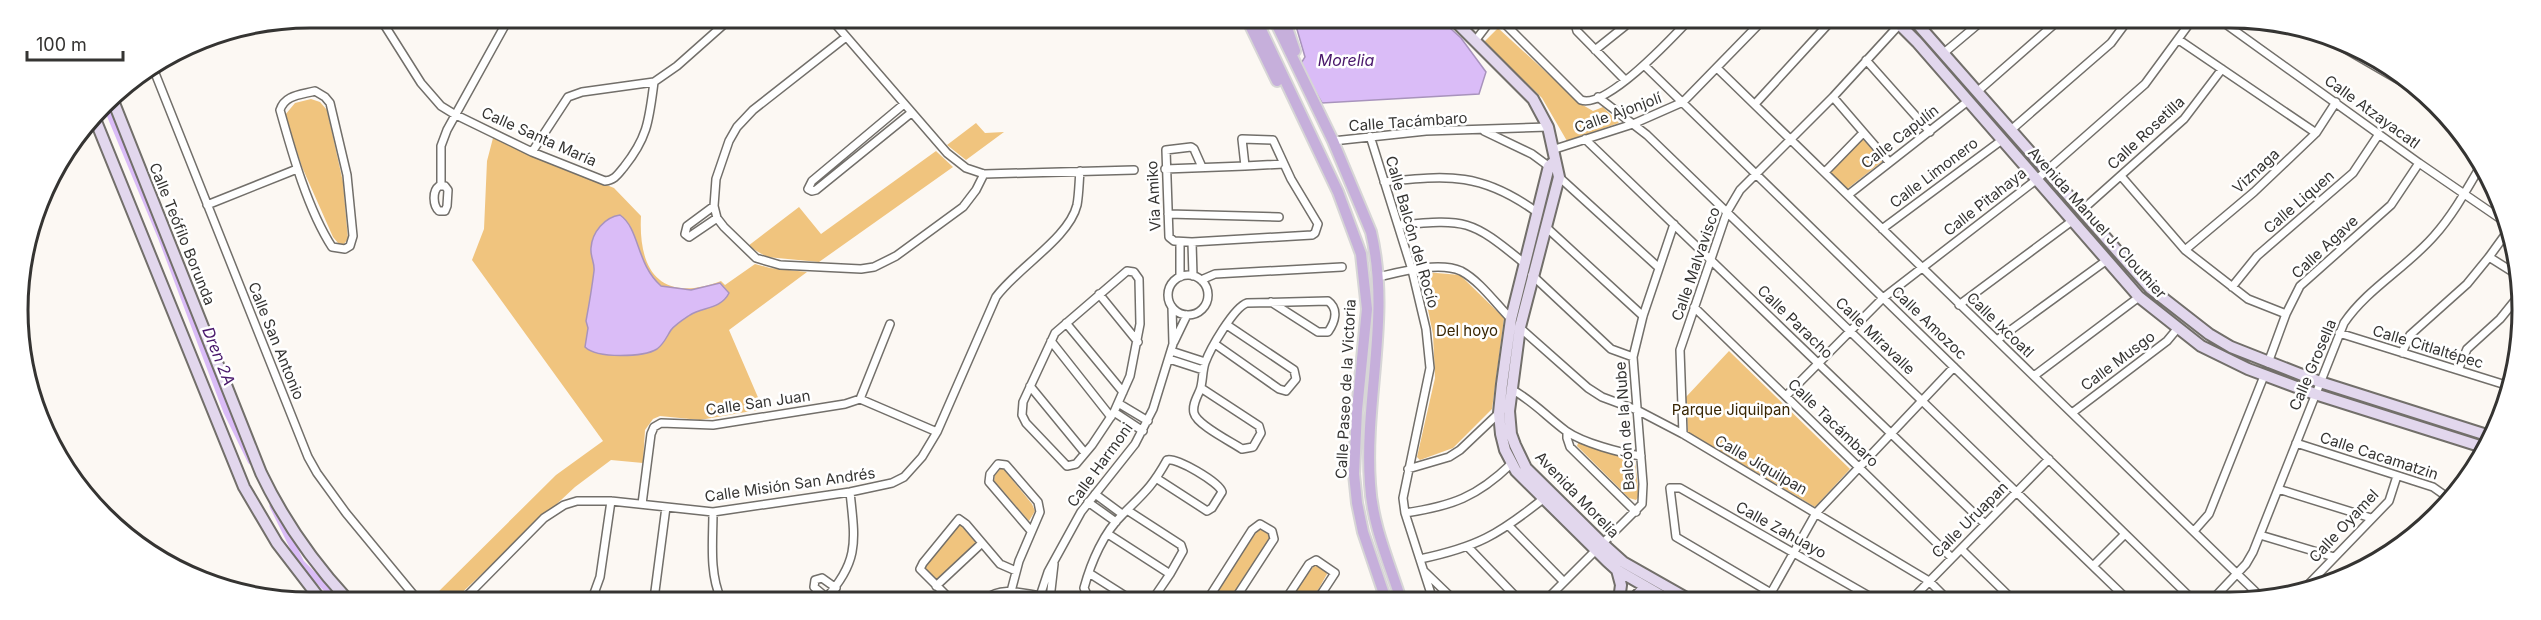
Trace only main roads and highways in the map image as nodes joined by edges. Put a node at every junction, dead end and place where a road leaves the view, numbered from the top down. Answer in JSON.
{"nodes":[{"id":1,"x":1251,"y":28,"type":"edge"},
{"id":2,"x":1260,"y":28,"type":"edge"},
{"id":3,"x":1278,"y":28,"type":"edge"},
{"id":4,"x":1287,"y":28,"type":"edge"},
{"id":5,"x":1461,"y":28,"type":"edge"},
{"id":6,"x":1902,"y":28,"type":"edge"},
{"id":7,"x":1922,"y":28,"type":"edge"},
{"id":8,"x":1297,"y":69,"type":"junction"},
{"id":9,"x":114,"y":108,"type":"edge"},
{"id":10,"x":98,"y":125,"type":"edge"},
{"id":11,"x":1553,"y":159,"type":"junction"},
{"id":12,"x":1338,"y":192,"type":"junction"},
{"id":13,"x":1515,"y":323,"type":"junction"},
{"id":14,"x":227,"y":416,"type":"junction"},
{"id":15,"x":2483,"y":434,"type":"edge"},
{"id":16,"x":2478,"y":445,"type":"edge"},
{"id":17,"x":1600,"y":547,"type":"junction"},
{"id":18,"x":1617,"y":570,"type":"junction"},
{"id":19,"x":1642,"y":585,"type":"junction"},
{"id":20,"x":315,"y":592,"type":"edge"},
{"id":21,"x":341,"y":592,"type":"edge"},
{"id":22,"x":1383,"y":592,"type":"edge"},
{"id":23,"x":1398,"y":592,"type":"edge"},
{"id":24,"x":1620,"y":592,"type":"edge"},
{"id":25,"x":1631,"y":592,"type":"edge"},
{"id":26,"x":1638,"y":592,"type":"edge"},
{"id":27,"x":1655,"y":592,"type":"edge"},
{"id":28,"x":1676,"y":592,"type":"edge"}],
"edges":[{"from":1,"to":12,"type":"main road"},
{"from":2,"to":12,"type":"main road","name":"Calle Paseo de la Victoria"},
{"from":3,"to":8,"type":"main road","name":"Calle Paseo de la Victoria"},
{"from":4,"to":8,"type":"main road"},
{"from":5,"to":11,"type":"main road","name":"Avenida Morelia"},
{"from":6,"to":16,"type":"main road","name":"Avenida Manuel J. Clouthier"},
{"from":7,"to":15,"type":"main road","name":"Avenida Manuel J. Clouthier"},
{"from":8,"to":23,"type":"main road","name":"Calle Paseo de la Victoria"},
{"from":9,"to":14,"type":"main road","name":"Calle Teófilo Borunda"},
{"from":10,"to":14,"type":"main road","name":"Calle Teófilo Borunda"},
{"from":11,"to":13,"type":"main road","name":"Avenida Morelia"},
{"from":11,"to":13,"type":"main road","name":"Avenida Morelia"},
{"from":12,"to":22,"type":"main road","name":"Calle Paseo de la Victoria"},
{"from":13,"to":17,"type":"main road","name":"Avenida Morelia"},
{"from":13,"to":17,"type":"main road","name":"Avenida Morelia"},
{"from":14,"to":20,"type":"main road","name":"Calle Teófilo Borunda"},
{"from":14,"to":21,"type":"main road","name":"Calle Teófilo Borunda"},
{"from":17,"to":18,"type":"main road","name":"Avenida Morelia"},
{"from":17,"to":28,"type":"main road","name":"Avenida Morelia"},
{"from":18,"to":19,"type":"main road","name":"Avenida Morelia"},
{"from":18,"to":24,"type":"main road"},
{"from":19,"to":25,"type":"main road"},
{"from":19,"to":26,"type":"main road"},
{"from":19,"to":27,"type":"main road","name":"Avenida Morelia"}]}
